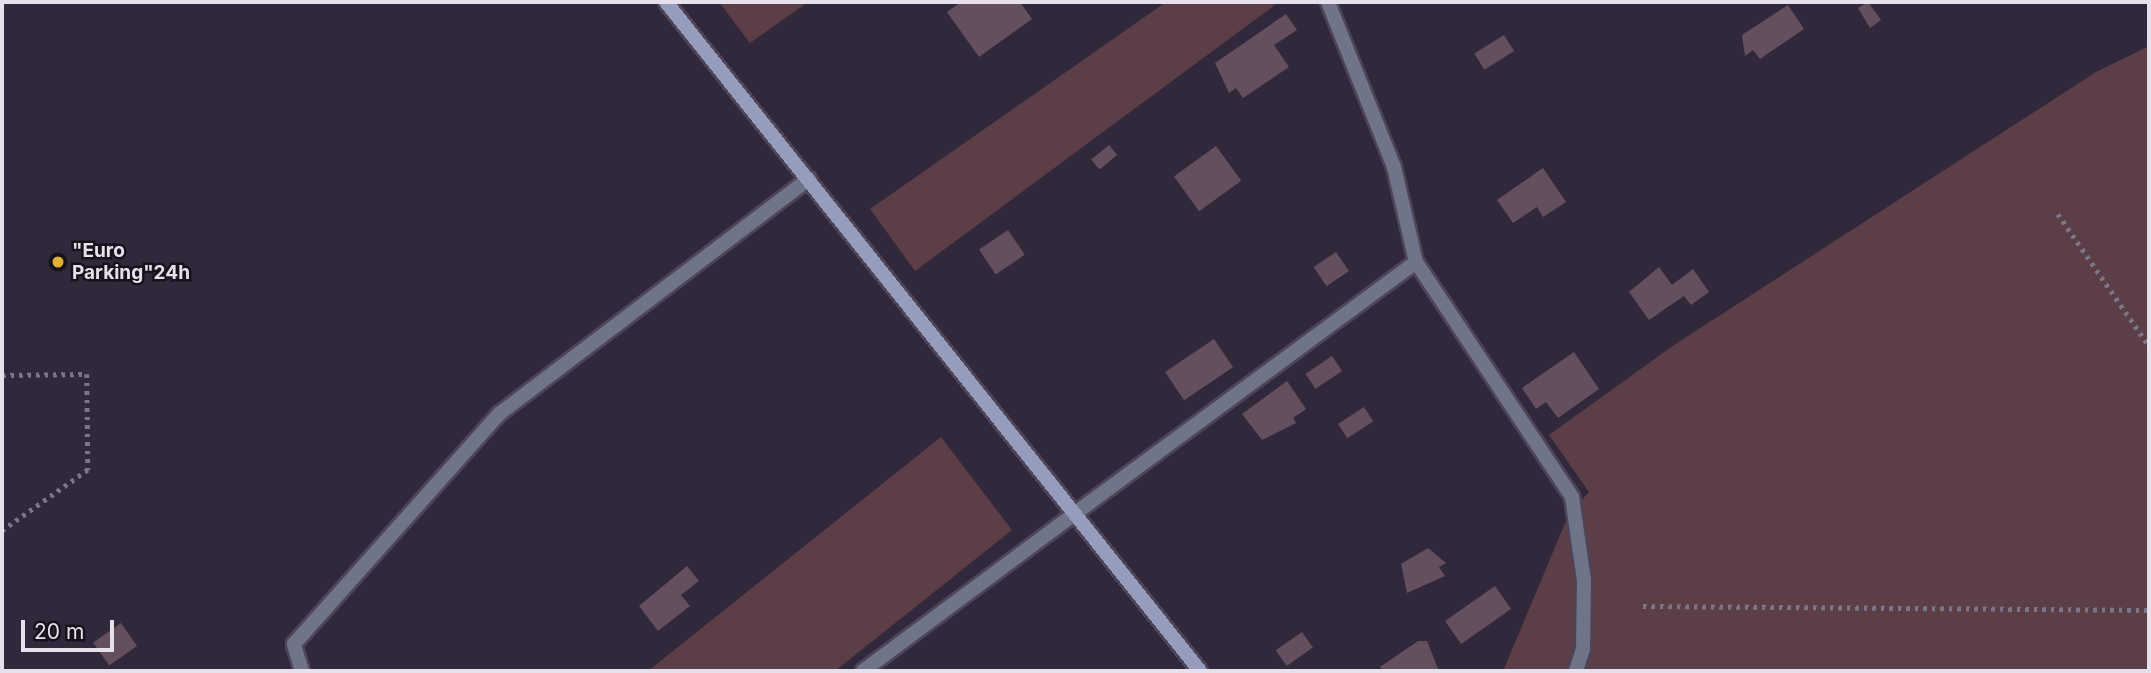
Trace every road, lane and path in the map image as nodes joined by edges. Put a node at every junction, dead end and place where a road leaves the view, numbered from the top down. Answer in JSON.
{"nodes":[{"id":1,"x":666,"y":2,"type":"edge"},
{"id":2,"x":1328,"y":2,"type":"edge"},
{"id":3,"x":810,"y":179,"type":"junction"},
{"id":4,"x":2058,"y":214,"type":"dead end"},
{"id":5,"x":1416,"y":262,"type":"junction"},
{"id":6,"x":2149,"y":346,"type":"edge"},
{"id":7,"x":2,"y":375,"type":"edge"},
{"id":8,"x":1077,"y":512,"type":"junction"},
{"id":9,"x":2,"y":531,"type":"edge"},
{"id":10,"x":1643,"y":606,"type":"dead end"},
{"id":11,"x":2149,"y":610,"type":"edge"},
{"id":12,"x":302,"y":671,"type":"edge"},
{"id":13,"x":863,"y":671,"type":"edge"},
{"id":14,"x":1200,"y":671,"type":"edge"},
{"id":15,"x":1576,"y":671,"type":"edge"}],
"edges":[{"from":1,"to":3,"type":"main road"},
{"from":2,"to":5,"type":"street"},
{"from":3,"to":8,"type":"main road"},
{"from":3,"to":12,"type":"street"},
{"from":4,"to":6,"type":"path"},
{"from":5,"to":8,"type":"street"},
{"from":5,"to":15,"type":"street"},
{"from":7,"to":9,"type":"path"},
{"from":8,"to":13,"type":"street"},
{"from":8,"to":14,"type":"main road"},
{"from":10,"to":11,"type":"path"}]}
